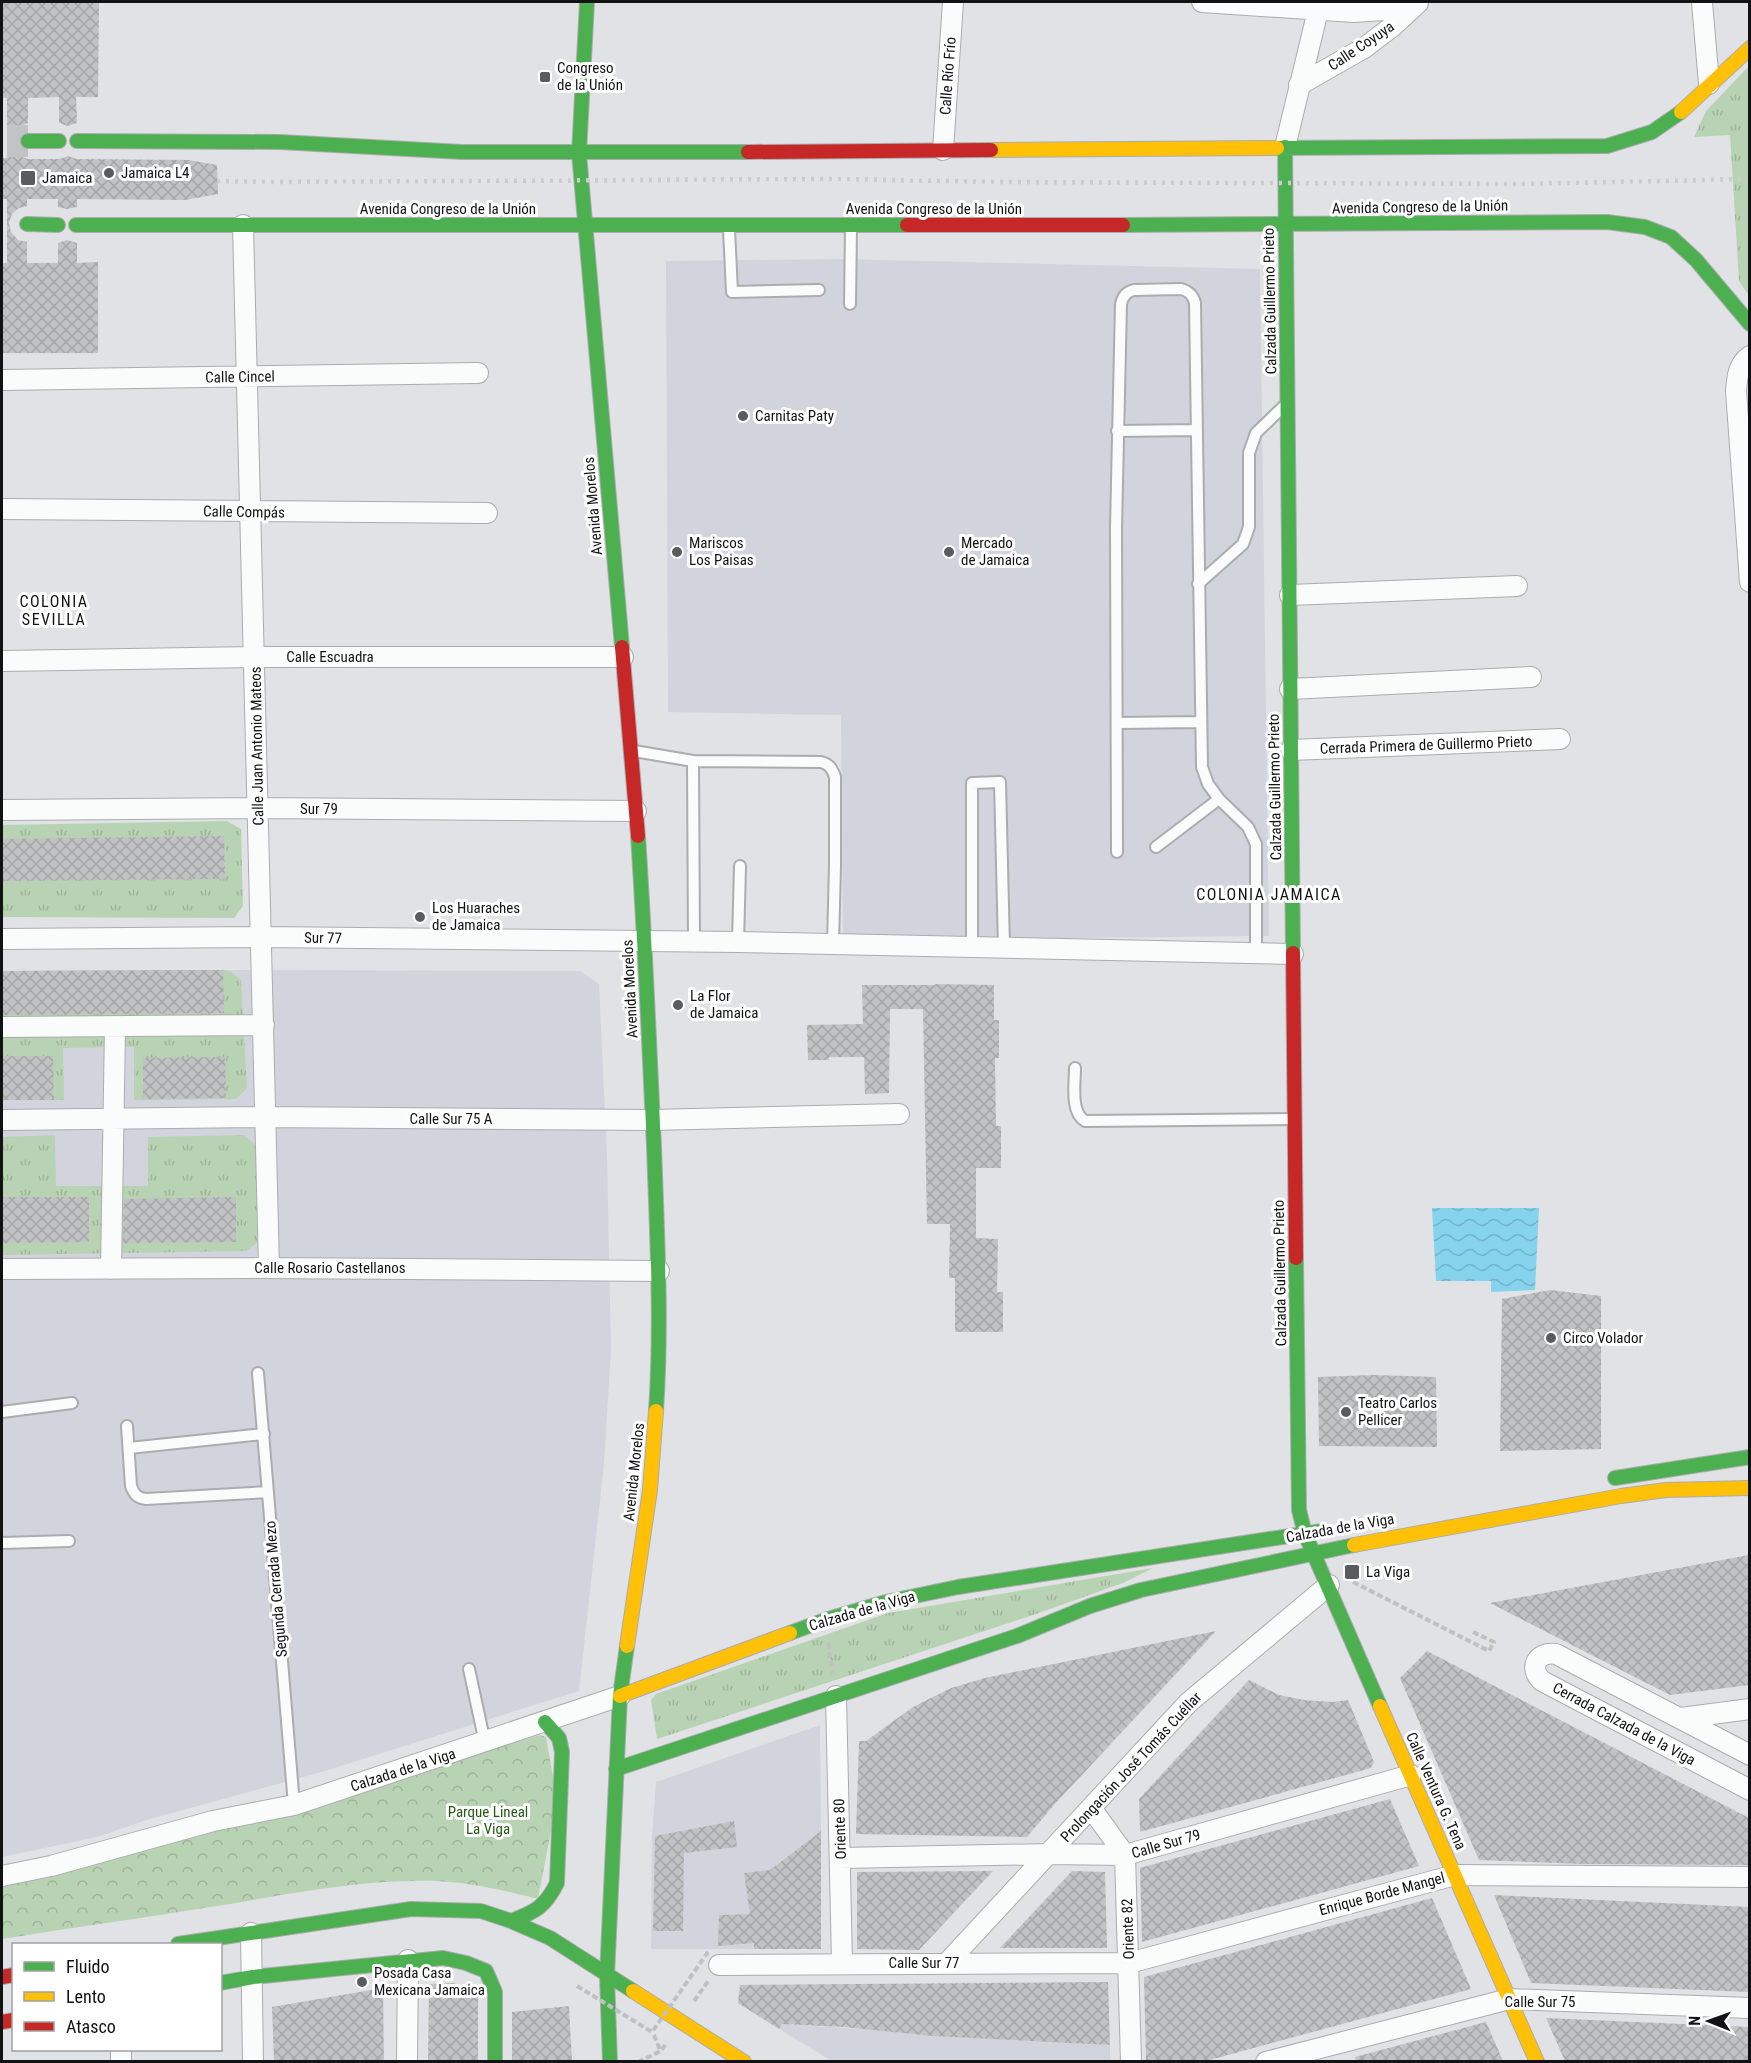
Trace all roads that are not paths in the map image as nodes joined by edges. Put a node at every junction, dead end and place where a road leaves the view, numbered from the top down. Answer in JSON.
{"nodes":[{"id":1,"x":587,"y":2,"type":"edge"},
{"id":2,"x":953,"y":2,"type":"edge"},
{"id":3,"x":1202,"y":2,"type":"edge"},
{"id":4,"x":1419,"y":2,"type":"edge"},
{"id":5,"x":1702,"y":2,"type":"edge"},
{"id":6,"x":1319,"y":5,"type":"edge"},
{"id":7,"x":1749,"y":48,"type":"edge"},
{"id":8,"x":1709,"y":84,"type":"junction"},
{"id":9,"x":1299,"y":86,"type":"junction"},
{"id":10,"x":28,"y":141,"type":"tunnel mouth"},
{"id":11,"x":59,"y":141,"type":"dead end"},
{"id":12,"x":77,"y":141,"type":"dead end"},
{"id":13,"x":1285,"y":147,"type":"junction"},
{"id":14,"x":943,"y":150,"type":"junction"},
{"id":15,"x":579,"y":153,"type":"junction"},
{"id":16,"x":27,"y":224,"type":"dead end"},
{"id":17,"x":58,"y":225,"type":"dead end"},
{"id":18,"x":76,"y":225,"type":"dead end"},
{"id":19,"x":243,"y":225,"type":"junction"},
{"id":20,"x":585,"y":225,"type":"junction"},
{"id":21,"x":729,"y":225,"type":"junction"},
{"id":22,"x":851,"y":225,"type":"junction"},
{"id":23,"x":1286,"y":225,"type":"junction"},
{"id":24,"x":819,"y":291,"type":"dead end"},
{"id":25,"x":850,"y":304,"type":"dead end"},
{"id":26,"x":1749,"y":324,"type":"edge"},
{"id":27,"x":1749,"y":356,"type":"edge"},
{"id":28,"x":478,"y":373,"type":"dead end"},
{"id":29,"x":248,"y":377,"type":"junction"},
{"id":30,"x":2,"y":380,"type":"edge"},
{"id":31,"x":1287,"y":403,"type":"junction"},
{"id":32,"x":1197,"y":430,"type":"junction"},
{"id":33,"x":1117,"y":431,"type":"junction"},
{"id":34,"x":2,"y":509,"type":"edge"},
{"id":35,"x":251,"y":512,"type":"junction"},
{"id":36,"x":488,"y":513,"type":"dead end"},
{"id":37,"x":1749,"y":582,"type":"edge"},
{"id":38,"x":1198,"y":584,"type":"junction"},
{"id":39,"x":1517,"y":586,"type":"dead end"},
{"id":40,"x":1290,"y":595,"type":"junction"},
{"id":41,"x":255,"y":657,"type":"junction"},
{"id":42,"x":623,"y":657,"type":"junction"},
{"id":43,"x":2,"y":661,"type":"edge"},
{"id":44,"x":1530,"y":677,"type":"dead end"},
{"id":45,"x":1290,"y":689,"type":"junction"},
{"id":46,"x":1200,"y":722,"type":"junction"},
{"id":47,"x":1117,"y":723,"type":"junction"},
{"id":48,"x":1560,"y":739,"type":"dead end"},
{"id":49,"x":631,"y":750,"type":"junction"},
{"id":50,"x":1291,"y":750,"type":"junction"},
{"id":51,"x":693,"y":761,"type":"junction"},
{"id":52,"x":1219,"y":799,"type":"junction"},
{"id":53,"x":258,"y":808,"type":"junction"},
{"id":54,"x":2,"y":810,"type":"edge"},
{"id":55,"x":636,"y":811,"type":"junction"},
{"id":56,"x":1156,"y":847,"type":"dead end"},
{"id":57,"x":1117,"y":852,"type":"dead end"},
{"id":58,"x":740,"y":866,"type":"dead end"},
{"id":59,"x":262,"y":937,"type":"junction"},
{"id":60,"x":2,"y":939,"type":"edge"},
{"id":61,"x":645,"y":942,"type":"junction"},
{"id":62,"x":738,"y":942,"type":"junction"},
{"id":63,"x":694,"y":943,"type":"junction"},
{"id":64,"x":833,"y":944,"type":"junction"},
{"id":65,"x":972,"y":947,"type":"junction"},
{"id":66,"x":1004,"y":948,"type":"junction"},
{"id":67,"x":1256,"y":952,"type":"junction"},
{"id":68,"x":1293,"y":954,"type":"junction"},
{"id":69,"x":264,"y":1025,"type":"junction"},
{"id":70,"x":2,"y":1027,"type":"edge"},
{"id":71,"x":115,"y":1028,"type":"junction"},
{"id":72,"x":1075,"y":1068,"type":"dead end"},
{"id":73,"x":899,"y":1114,"type":"dead end"},
{"id":74,"x":266,"y":1117,"type":"junction"},
{"id":75,"x":113,"y":1119,"type":"junction"},
{"id":76,"x":1295,"y":1119,"type":"junction"},
{"id":77,"x":2,"y":1120,"type":"edge"},
{"id":78,"x":652,"y":1120,"type":"junction"},
{"id":79,"x":269,"y":1268,"type":"junction"},
{"id":80,"x":2,"y":1269,"type":"edge"},
{"id":81,"x":111,"y":1269,"type":"junction"},
{"id":82,"x":659,"y":1271,"type":"junction"},
{"id":83,"x":258,"y":1373,"type":"dead end"},
{"id":84,"x":72,"y":1403,"type":"dead end"},
{"id":85,"x":2,"y":1412,"type":"edge"},
{"id":86,"x":127,"y":1426,"type":"dead end"},
{"id":87,"x":264,"y":1434,"type":"junction"},
{"id":88,"x":129,"y":1448,"type":"junction"},
{"id":89,"x":1749,"y":1457,"type":"edge"},
{"id":90,"x":1666,"y":1469,"type":"junction"},
{"id":91,"x":1596,"y":1482,"type":"dead end"},
{"id":92,"x":1748,"y":1488,"type":"edge"},
{"id":93,"x":268,"y":1492,"type":"junction"},
{"id":94,"x":1340,"y":1528,"type":"dead end"},
{"id":95,"x":1305,"y":1534,"type":"junction"},
{"id":96,"x":69,"y":1541,"type":"dead end"},
{"id":97,"x":2,"y":1543,"type":"edge"},
{"id":98,"x":1207,"y":1550,"type":"junction"},
{"id":99,"x":1314,"y":1553,"type":"junction"},
{"id":100,"x":1329,"y":1585,"type":"junction"},
{"id":101,"x":1090,"y":1606,"type":"junction"},
{"id":102,"x":469,"y":1669,"type":"dead end"},
{"id":103,"x":620,"y":1696,"type":"junction"},
{"id":104,"x":836,"y":1696,"type":"junction"},
{"id":105,"x":1749,"y":1709,"type":"edge"},
{"id":106,"x":1681,"y":1718,"type":"junction"},
{"id":107,"x":545,"y":1722,"type":"junction"},
{"id":108,"x":485,"y":1743,"type":"junction"},
{"id":109,"x":1749,"y":1755,"type":"edge"},
{"id":110,"x":616,"y":1769,"type":"junction"},
{"id":111,"x":1411,"y":1775,"type":"junction"},
{"id":112,"x":1749,"y":1790,"type":"edge"},
{"id":113,"x":294,"y":1805,"type":"junction"},
{"id":114,"x":1091,"y":1808,"type":"junction"},
{"id":115,"x":1050,"y":1854,"type":"junction"},
{"id":116,"x":1125,"y":1855,"type":"junction"},
{"id":117,"x":841,"y":1858,"type":"junction"},
{"id":118,"x":1455,"y":1875,"type":"junction"},
{"id":119,"x":2,"y":1876,"type":"edge"},
{"id":120,"x":1749,"y":1876,"type":"edge"},
{"id":121,"x":511,"y":1921,"type":"junction"},
{"id":122,"x":252,"y":1934,"type":"junction"},
{"id":123,"x":185,"y":1943,"type":"edge"},
{"id":124,"x":713,"y":1958,"type":"road end"},
{"id":125,"x":408,"y":1960,"type":"junction"},
{"id":126,"x":842,"y":1963,"type":"junction"},
{"id":127,"x":947,"y":1963,"type":"junction"},
{"id":128,"x":1129,"y":1963,"type":"junction"},
{"id":129,"x":607,"y":1976,"type":"junction"},
{"id":130,"x":253,"y":1977,"type":"junction"},
{"id":131,"x":222,"y":1983,"type":"edge"},
{"id":132,"x":1509,"y":1999,"type":"junction"},
{"id":133,"x":1749,"y":2008,"type":"edge"},
{"id":134,"x":253,"y":2061,"type":"edge"},
{"id":135,"x":407,"y":2061,"type":"edge"},
{"id":136,"x":495,"y":2061,"type":"edge"},
{"id":137,"x":610,"y":2061,"type":"edge"},
{"id":138,"x":744,"y":2061,"type":"edge"},
{"id":139,"x":1131,"y":2061,"type":"edge"},
{"id":140,"x":1266,"y":2061,"type":"edge"},
{"id":141,"x":1537,"y":2061,"type":"edge"}],
"edges":[{"from":1,"to":15,"type":"main road","name":"Avenida Morelos"},
{"from":2,"to":14,"type":"street","name":"Calle Río Frío"},
{"from":3,"to":6,"type":"street"},
{"from":4,"to":6,"type":"street"},
{"from":4,"to":9,"type":"street","name":"Calle Coyuya"},
{"from":5,"to":8,"type":"street"},
{"from":6,"to":9,"type":"street"},
{"from":7,"to":8,"type":"main road"},
{"from":8,"to":13,"type":"main road"},
{"from":9,"to":13,"type":"street"},
{"from":10,"to":11,"type":"main road"},
{"from":12,"to":15,"type":"main road"},
{"from":13,"to":14,"type":"main road"},
{"from":13,"to":23,"type":"main road","name":"Calzada Guillermo Prieto"},
{"from":14,"to":15,"type":"main road"},
{"from":15,"to":20,"type":"main road","name":"Avenida Morelos"},
{"from":16,"to":17,"type":"main road"},
{"from":18,"to":19,"type":"main road","name":"Avenida Congreso de la Unión"},
{"from":19,"to":20,"type":"main road","name":"Avenida Congreso de la Unión"},
{"from":19,"to":29,"type":"street","name":"Calle Juan Antonio Mateos"},
{"from":20,"to":21,"type":"main road","name":"Avenida Congreso de la Unión"},
{"from":20,"to":42,"type":"main road","name":"Avenida Morelos"},
{"from":21,"to":22,"type":"main road","name":"Avenida Congreso de la Unión"},
{"from":21,"to":24,"type":"lane"},
{"from":22,"to":23,"type":"main road","name":"Avenida Congreso de la Unión"},
{"from":22,"to":25,"type":"lane"},
{"from":23,"to":26,"type":"main road","name":"Avenida Congreso de la Unión"},
{"from":23,"to":31,"type":"main road","name":"Calzada Guillermo Prieto"},
{"from":27,"to":37,"type":"street"},
{"from":28,"to":29,"type":"street","name":"Calle Cincel"},
{"from":29,"to":30,"type":"street","name":"Calle Cincel"},
{"from":29,"to":35,"type":"street","name":"Calle Juan Antonio Mateos"},
{"from":31,"to":38,"type":"lane"},
{"from":31,"to":40,"type":"main road","name":"Calzada Guillermo Prieto"},
{"from":32,"to":33,"type":"lane"},
{"from":32,"to":33,"type":"lane"},
{"from":32,"to":38,"type":"lane"},
{"from":33,"to":47,"type":"lane"},
{"from":34,"to":35,"type":"street","name":"Calle Compás"},
{"from":35,"to":36,"type":"street","name":"Calle Compás"},
{"from":35,"to":41,"type":"street","name":"Calle Juan Antonio Mateos"},
{"from":38,"to":46,"type":"lane"},
{"from":39,"to":40,"type":"street"},
{"from":40,"to":45,"type":"main road","name":"Calzada Guillermo Prieto"},
{"from":41,"to":42,"type":"street","name":"Calle Escuadra"},
{"from":41,"to":43,"type":"street","name":"Calle Escuadra"},
{"from":41,"to":53,"type":"street","name":"Calle Juan Antonio Mateos"},
{"from":42,"to":49,"type":"main road","name":"Avenida Morelos"},
{"from":44,"to":45,"type":"street"},
{"from":45,"to":50,"type":"main road","name":"Calzada Guillermo Prieto"},
{"from":46,"to":47,"type":"lane"},
{"from":46,"to":52,"type":"lane"},
{"from":47,"to":57,"type":"lane"},
{"from":48,"to":50,"type":"street","name":"Cerrada Primera de Guillermo Prieto"},
{"from":49,"to":51,"type":"lane"},
{"from":49,"to":55,"type":"main road","name":"Avenida Morelos"},
{"from":50,"to":68,"type":"main road","name":"Calzada Guillermo Prieto"},
{"from":51,"to":63,"type":"lane"},
{"from":51,"to":64,"type":"lane"},
{"from":52,"to":56,"type":"lane"},
{"from":52,"to":67,"type":"lane"},
{"from":53,"to":54,"type":"street","name":"Sur 79"},
{"from":53,"to":55,"type":"street","name":"Sur 79"},
{"from":53,"to":59,"type":"street","name":"Calle Juan Antonio Mateos"},
{"from":55,"to":61,"type":"main road","name":"Avenida Morelos"},
{"from":58,"to":62,"type":"lane"},
{"from":59,"to":60,"type":"street","name":"Sur 77"},
{"from":59,"to":61,"type":"street","name":"Sur 77"},
{"from":59,"to":69,"type":"street","name":"Calle Juan Antonio Mateos"},
{"from":61,"to":63,"type":"street","name":"Sur 77"},
{"from":61,"to":78,"type":"main road","name":"Avenida Morelos"},
{"from":62,"to":63,"type":"street","name":"Sur 77"},
{"from":62,"to":64,"type":"street","name":"Sur 77"},
{"from":64,"to":65,"type":"street","name":"Sur 77"},
{"from":65,"to":66,"type":"street","name":"Sur 77"},
{"from":65,"to":66,"type":"lane"},
{"from":66,"to":67,"type":"street","name":"Sur 77"},
{"from":67,"to":68,"type":"street","name":"Sur 77"},
{"from":68,"to":76,"type":"main road","name":"Calzada Guillermo Prieto"},
{"from":69,"to":71,"type":"street"},
{"from":69,"to":74,"type":"street","name":"Calle Juan Antonio Mateos"},
{"from":70,"to":71,"type":"street"},
{"from":71,"to":75,"type":"street"},
{"from":72,"to":76,"type":"lane"},
{"from":73,"to":78,"type":"street","name":"Calle Sur 75 A"},
{"from":74,"to":75,"type":"street","name":"Calle Sur 75 A"},
{"from":74,"to":78,"type":"street","name":"Calle Sur 75 A"},
{"from":74,"to":79,"type":"street","name":"Calle Juan Antonio Mateos"},
{"from":75,"to":77,"type":"street","name":"Calle Sur 75 A"},
{"from":75,"to":81,"type":"street"},
{"from":76,"to":95,"type":"main road","name":"Calzada Guillermo Prieto"},
{"from":78,"to":82,"type":"main road","name":"Avenida Morelos"},
{"from":79,"to":81,"type":"street","name":"Calle Rosario Castellanos"},
{"from":79,"to":82,"type":"street","name":"Calle Rosario Castellanos"},
{"from":80,"to":81,"type":"street","name":"Calle Rosario Castellanos"},
{"from":82,"to":103,"type":"main road","name":"Avenida Morelos"},
{"from":83,"to":87,"type":"lane","name":"Segunda Cerrada Mezo"},
{"from":84,"to":85,"type":"lane"},
{"from":86,"to":88,"type":"lane"},
{"from":87,"to":88,"type":"lane"},
{"from":87,"to":93,"type":"lane","name":"Segunda Cerrada Mezo"},
{"from":88,"to":93,"type":"lane"},
{"from":89,"to":90,"type":"main road"},
{"from":90,"to":91,"type":"main road"},
{"from":90,"to":92,"type":"main road"},
{"from":92,"to":99,"type":"main road","name":"Calzada de la Viga"},
{"from":93,"to":113,"type":"lane","name":"Segunda Cerrada Mezo"},
{"from":94,"to":95,"type":"main road","name":"Calzada de la Viga"},
{"from":95,"to":98,"type":"main road","name":"Calzada de la Viga"},
{"from":95,"to":99,"type":"main road","name":"Calle Ventura G. Tena"},
{"from":96,"to":97,"type":"lane"},
{"from":98,"to":101,"type":"main road"},
{"from":98,"to":103,"type":"main road","name":"Calzada de la Viga"},
{"from":99,"to":100,"type":"main road","name":"Calle Ventura G. Tena"},
{"from":99,"to":101,"type":"main road","name":"Calzada de la Viga"},
{"from":100,"to":111,"type":"main road","name":"Calle Ventura G. Tena"},
{"from":100,"to":114,"type":"street","name":"Prolongación José Tomás Cuéllar"},
{"from":101,"to":104,"type":"main road","name":"Calzada de la Viga"},
{"from":102,"to":108,"type":"lane"},
{"from":103,"to":107,"type":"street","name":"Calzada de la Viga"},
{"from":103,"to":110,"type":"main road","name":"Avenida Morelos"},
{"from":104,"to":110,"type":"main road","name":"Calzada de la Viga"},
{"from":104,"to":117,"type":"street","name":"Oriente 80"},
{"from":105,"to":106,"type":"street"},
{"from":106,"to":109,"type":"street","name":"Cerrada Calzada de la Viga"},
{"from":106,"to":112,"type":"street","name":"Cerrada Calzada de la Viga"},
{"from":107,"to":108,"type":"street","name":"Calzada de la Viga"},
{"from":107,"to":121,"type":"main road"},
{"from":108,"to":113,"type":"street","name":"Calzada de la Viga"},
{"from":110,"to":129,"type":"main road","name":"Avenida Morelos"},
{"from":111,"to":116,"type":"street","name":"Calle Sur 79"},
{"from":111,"to":118,"type":"main road","name":"Calle Ventura G. Tena"},
{"from":113,"to":119,"type":"street","name":"Calzada de la Viga"},
{"from":114,"to":115,"type":"street","name":"Prolongación José Tomás Cuéllar"},
{"from":114,"to":116,"type":"street"},
{"from":115,"to":116,"type":"street","name":"Calle Sur 79"},
{"from":115,"to":117,"type":"street","name":"Calle Sur 79"},
{"from":115,"to":127,"type":"street","name":"Prolongación José Tomás Cuéllar"},
{"from":116,"to":128,"type":"street","name":"Oriente 82"},
{"from":117,"to":126,"type":"street","name":"Oriente 80"},
{"from":118,"to":120,"type":"street","name":"Enrique Borde Mangel"},
{"from":118,"to":128,"type":"street","name":"Enrique Borde Mangel"},
{"from":118,"to":132,"type":"main road","name":"Calle Ventura G. Tena"},
{"from":121,"to":122,"type":"main road"},
{"from":121,"to":129,"type":"main road"},
{"from":122,"to":123,"type":"main road"},
{"from":122,"to":130,"type":"street"},
{"from":124,"to":126,"type":"street","name":"Calle Sur 77"},
{"from":125,"to":130,"type":"main road"},
{"from":125,"to":135,"type":"street"},
{"from":125,"to":136,"type":"main road"},
{"from":126,"to":127,"type":"street","name":"Calle Sur 77"},
{"from":127,"to":128,"type":"street","name":"Calle Sur 77"},
{"from":128,"to":139,"type":"street","name":"Oriente 82"},
{"from":129,"to":137,"type":"main road","name":"Avenida Morelos"},
{"from":129,"to":138,"type":"main road"},
{"from":130,"to":131,"type":"main road"},
{"from":130,"to":134,"type":"street"},
{"from":132,"to":133,"type":"street","name":"Calle Sur 75"},
{"from":132,"to":140,"type":"street","name":"Calle Sur 75"},
{"from":132,"to":141,"type":"main road","name":"Calle Ventura G. Tena"}]}
